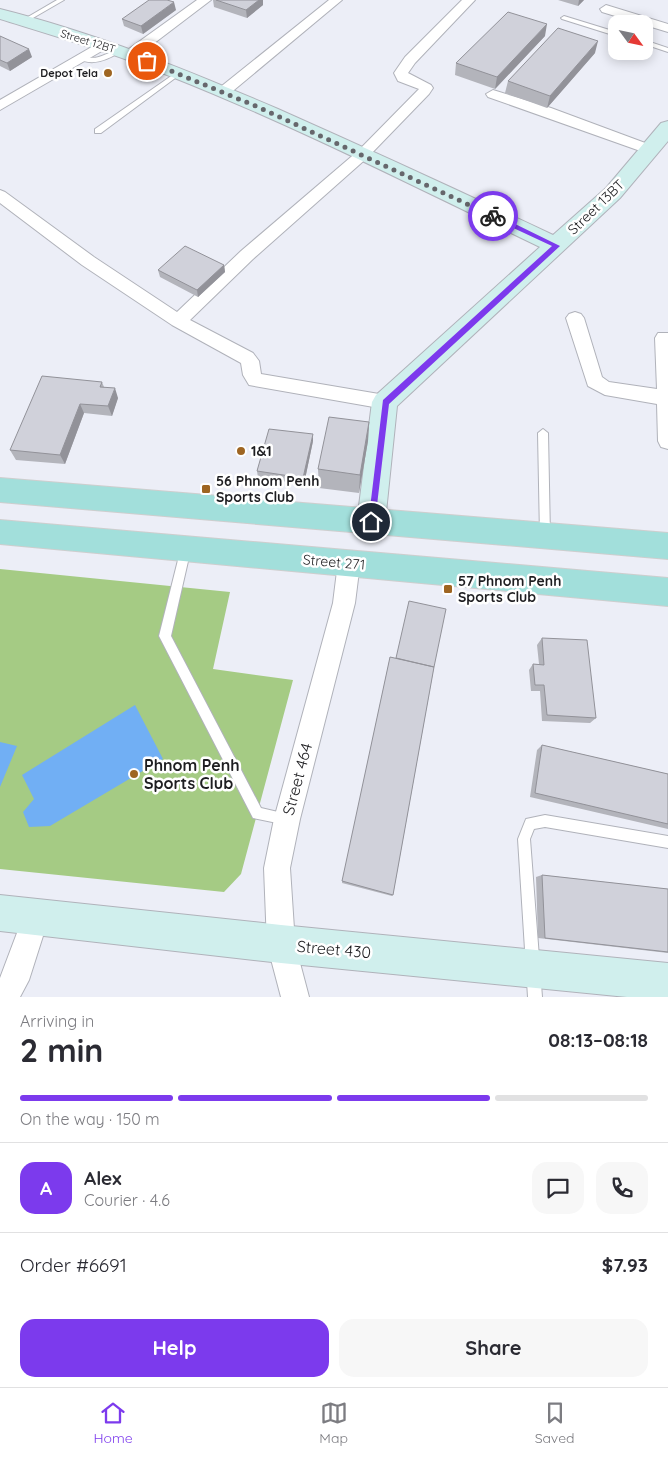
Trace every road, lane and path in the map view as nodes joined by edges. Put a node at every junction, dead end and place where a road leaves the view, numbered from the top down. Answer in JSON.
{"nodes":[{"id":1,"x":61,"y":0,"type":"edge"},
{"id":2,"x":206,"y":0,"type":"edge"},
{"id":3,"x":336,"y":0,"type":"edge"},
{"id":4,"x":469,"y":0,"type":"edge"},
{"id":5,"x":606,"y":9,"type":"dead end"},
{"id":6,"x":0,"y":14,"type":"edge"},
{"id":7,"x":564,"y":18,"type":"dead end"},
{"id":8,"x":24,"y":22,"type":"junction"},
{"id":9,"x":668,"y":28,"type":"edge"},
{"id":10,"x":608,"y":32,"type":"edge"},
{"id":11,"x":653,"y":45,"type":"edge"},
{"id":12,"x":118,"y":50,"type":"junction"},
{"id":13,"x":668,"y":50,"type":"edge"},
{"id":14,"x":179,"y":73,"type":"junction"},
{"id":15,"x":223,"y":92,"type":"junction"},
{"id":16,"x":493,"y":94,"type":"edge"},
{"id":17,"x":0,"y":106,"type":"edge"},
{"id":18,"x":668,"y":127,"type":"edge"},
{"id":19,"x":98,"y":131,"type":"dead end"},
{"id":20,"x":651,"y":150,"type":"junction"},
{"id":21,"x":362,"y":154,"type":"junction"},
{"id":22,"x":0,"y":194,"type":"edge"},
{"id":23,"x":557,"y":246,"type":"junction"},
{"id":24,"x":575,"y":318,"type":"dead end"},
{"id":25,"x":178,"y":321,"type":"junction"},
{"id":26,"x":664,"y":338,"type":"dead end"},
{"id":27,"x":665,"y":398,"type":"junction"},
{"id":28,"x":385,"y":402,"type":"junction"},
{"id":29,"x":544,"y":432,"type":"dead end"},
{"id":30,"x":668,"y":441,"type":"edge"},
{"id":31,"x":0,"y":490,"type":"edge"},
{"id":32,"x":371,"y":522,"type":"junction"},
{"id":33,"x":0,"y":532,"type":"edge"},
{"id":34,"x":545,"y":537,"type":"junction"},
{"id":35,"x":668,"y":546,"type":"edge"},
{"id":36,"x":186,"y":548,"type":"junction"},
{"id":37,"x":349,"y":563,"type":"junction"},
{"id":38,"x":668,"y":592,"type":"edge"},
{"id":39,"x":287,"y":819,"type":"junction"},
{"id":40,"x":668,"y":842,"type":"edge"},
{"id":41,"x":0,"y":914,"type":"edge"},
{"id":42,"x":36,"y":917,"type":"junction"},
{"id":43,"x":281,"y":944,"type":"junction"},
{"id":44,"x":534,"y":982,"type":"edge"},
{"id":45,"x":668,"y":982,"type":"edge"},
{"id":46,"x":3,"y":997,"type":"edge"},
{"id":47,"x":295,"y":997,"type":"edge"}],
"edges":[{"from":1,"to":8,"type":"lane"},
{"from":2,"to":12,"type":"street"},
{"from":3,"to":15,"type":"street"},
{"from":4,"to":21,"type":"street"},
{"from":5,"to":9,"type":"street"},
{"from":6,"to":8,"type":"street","name":"Street 12BT"},
{"from":7,"to":10,"type":"lane"},
{"from":8,"to":12,"type":"street","name":"Street 12BT"},
{"from":11,"to":13,"type":"lane"},
{"from":12,"to":14,"type":"street","name":"Street 12BT"},
{"from":12,"to":17,"type":"street"},
{"from":14,"to":15,"type":"street","name":"Street 12BT"},
{"from":14,"to":19,"type":"lane"},
{"from":15,"to":21,"type":"street","name":"Street 12BT"},
{"from":16,"to":20,"type":"street"},
{"from":18,"to":20,"type":"street","name":"Street 13BT"},
{"from":20,"to":23,"type":"street","name":"Street 13BT"},
{"from":21,"to":23,"type":"street","name":"Street 12BT"},
{"from":21,"to":25,"type":"street"},
{"from":22,"to":25,"type":"street"},
{"from":23,"to":28,"type":"street","name":"Street 13BT"},
{"from":24,"to":27,"type":"street"},
{"from":25,"to":28,"type":"street"},
{"from":26,"to":27,"type":"street"},
{"from":27,"to":30,"type":"street"},
{"from":28,"to":32,"type":"street"},
{"from":29,"to":34,"type":"lane"},
{"from":31,"to":32,"type":"main road"},
{"from":32,"to":34,"type":"main road"},
{"from":33,"to":36,"type":"main road","name":"Street 271"},
{"from":34,"to":35,"type":"main road"},
{"from":36,"to":37,"type":"main road","name":"Street 271"},
{"from":36,"to":39,"type":"lane"},
{"from":37,"to":38,"type":"main road","name":"Street 271"},
{"from":37,"to":39,"type":"street","name":"Street 464"},
{"from":39,"to":43,"type":"street","name":"Street 464"},
{"from":40,"to":44,"type":"lane"},
{"from":41,"to":42,"type":"street","name":"Street 430"},
{"from":42,"to":43,"type":"street","name":"Street 430"},
{"from":42,"to":46,"type":"street"},
{"from":43,"to":44,"type":"street","name":"Street 430"},
{"from":43,"to":47,"type":"street","name":"Street 464"},
{"from":44,"to":45,"type":"street","name":"Street 430"}]}
